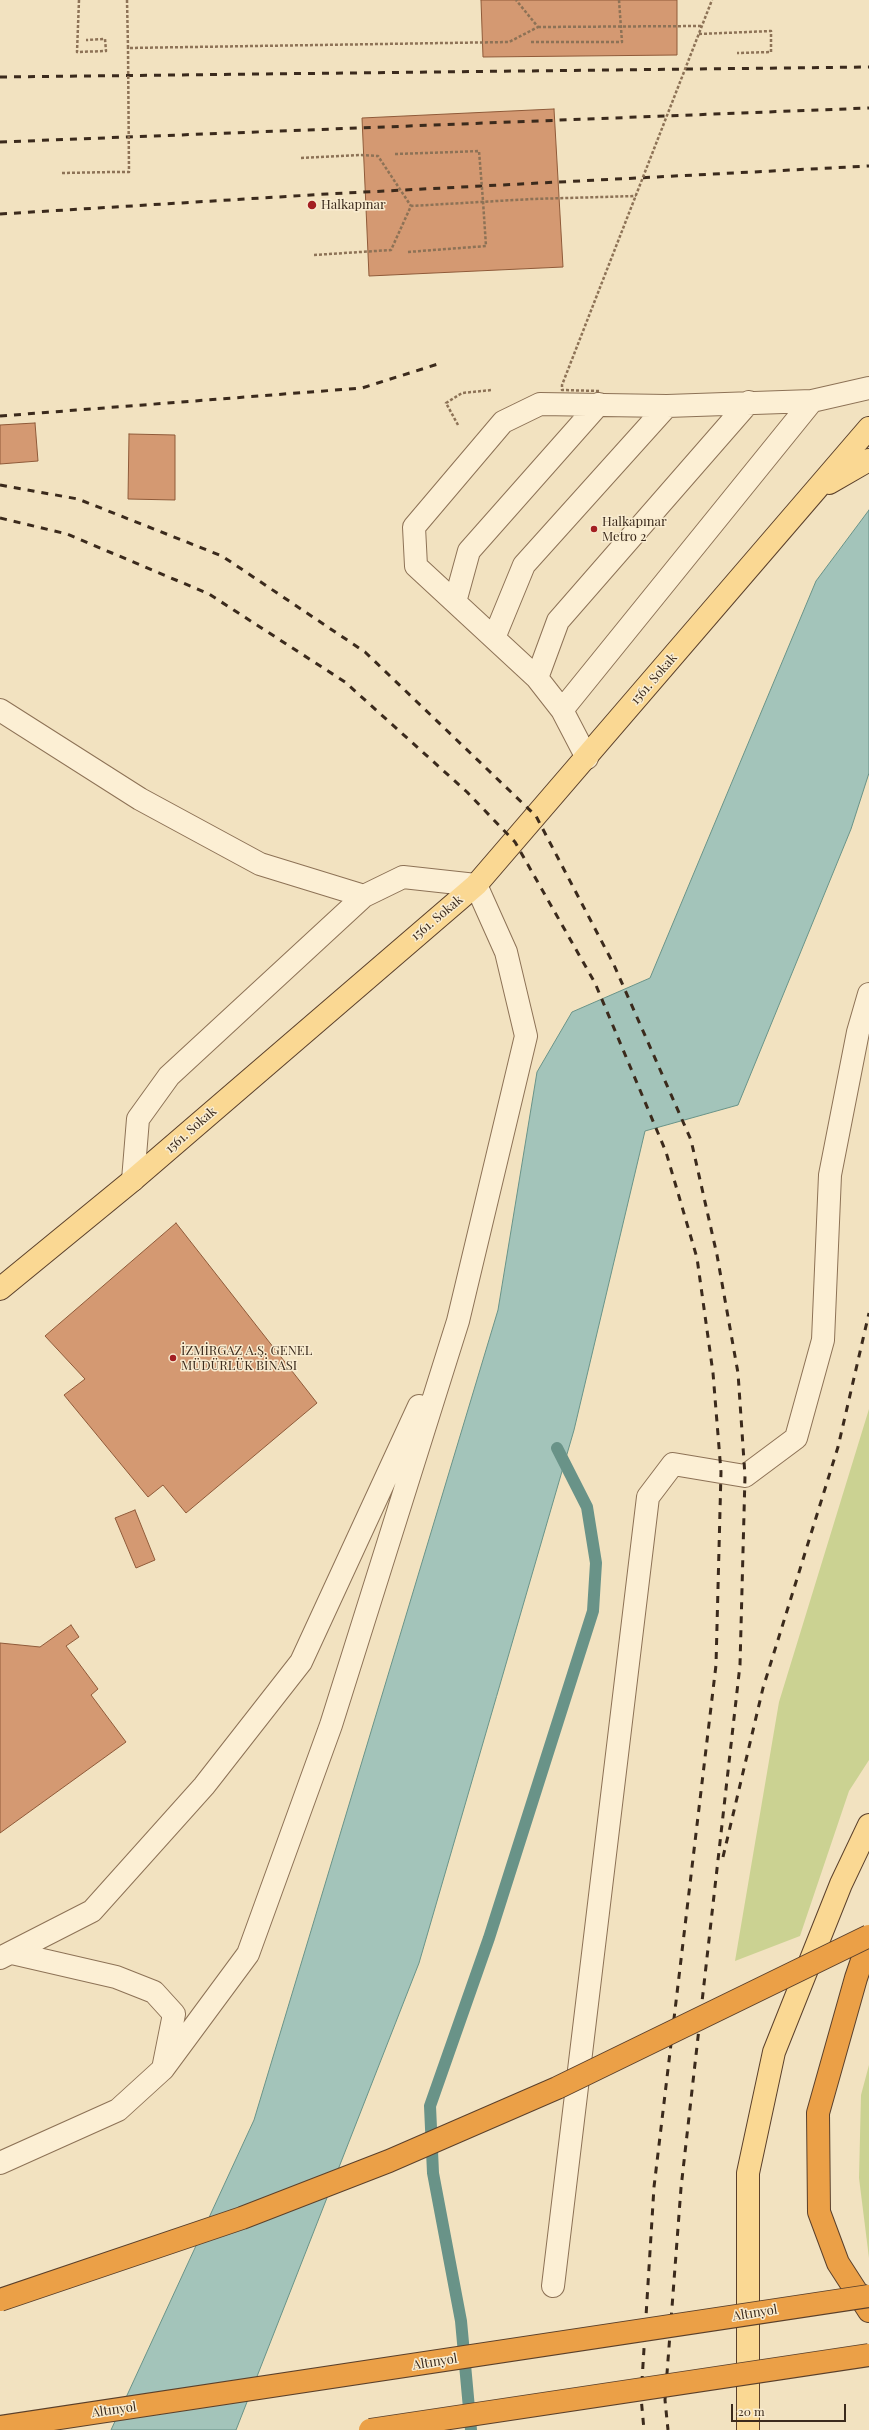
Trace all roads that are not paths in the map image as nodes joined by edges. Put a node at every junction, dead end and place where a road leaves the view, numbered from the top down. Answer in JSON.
{"nodes":[{"id":1,"x":869,"y":388,"type":"edge"},
{"id":2,"x":599,"y":397,"type":"junction"},
{"id":3,"x":812,"y":401,"type":"junction"},
{"id":4,"x":749,"y":402,"type":"junction"},
{"id":5,"x":667,"y":406,"type":"junction"},
{"id":6,"x":869,"y":428,"type":"edge"},
{"id":7,"x":869,"y":460,"type":"edge"},
{"id":8,"x":816,"y":490,"type":"junction"},
{"id":9,"x":456,"y":602,"type":"junction"},
{"id":10,"x":494,"y":638,"type":"junction"},
{"id":11,"x":537,"y":678,"type":"junction"},
{"id":12,"x":0,"y":710,"type":"edge"},
{"id":13,"x":562,"y":710,"type":"junction"},
{"id":14,"x":587,"y":758,"type":"junction"},
{"id":15,"x":476,"y":885,"type":"junction"},
{"id":16,"x":364,"y":896,"type":"junction"},
{"id":17,"x":869,"y":994,"type":"edge"},
{"id":18,"x":133,"y":1180,"type":"junction"},
{"id":19,"x":0,"y":1289,"type":"edge"},
{"id":20,"x":458,"y":1321,"type":"junction"},
{"id":21,"x":869,"y":1825,"type":"edge"},
{"id":22,"x":869,"y":1936,"type":"edge"},
{"id":23,"x":869,"y":1940,"type":"edge"},
{"id":24,"x":6,"y":1955,"type":"edge"},
{"id":25,"x":163,"y":2069,"type":"junction"},
{"id":26,"x":0,"y":2163,"type":"edge"},
{"id":27,"x":553,"y":2286,"type":"dead end"},
{"id":28,"x":869,"y":2296,"type":"edge"},
{"id":29,"x":0,"y":2300,"type":"edge"},
{"id":30,"x":869,"y":2311,"type":"edge"},
{"id":31,"x":869,"y":2355,"type":"edge"},
{"id":32,"x":0,"y":2427,"type":"edge"},
{"id":33,"x":370,"y":2430,"type":"edge"},
{"id":34,"x":748,"y":2430,"type":"edge"}],
"edges":[{"from":1,"to":3,"type":"lane"},
{"from":2,"to":5,"type":"lane"},
{"from":2,"to":9,"type":"lane"},
{"from":2,"to":9,"type":"lane"},
{"from":3,"to":4,"type":"lane"},
{"from":3,"to":13,"type":"lane"},
{"from":4,"to":5,"type":"lane"},
{"from":4,"to":11,"type":"lane"},
{"from":5,"to":10,"type":"lane"},
{"from":6,"to":8,"type":"main road","name":"1561. Sokak"},
{"from":7,"to":8,"type":"main road"},
{"from":8,"to":14,"type":"main road","name":"1561. Sokak"},
{"from":9,"to":10,"type":"lane"},
{"from":10,"to":11,"type":"lane"},
{"from":11,"to":13,"type":"lane"},
{"from":12,"to":16,"type":"lane"},
{"from":13,"to":14,"type":"lane"},
{"from":14,"to":15,"type":"main road","name":"1561. Sokak"},
{"from":15,"to":16,"type":"lane"},
{"from":15,"to":18,"type":"main road","name":"1561. Sokak"},
{"from":15,"to":20,"type":"lane"},
{"from":16,"to":18,"type":"lane"},
{"from":17,"to":27,"type":"lane"},
{"from":18,"to":19,"type":"main road","name":"1561. Sokak"},
{"from":20,"to":24,"type":"lane"},
{"from":20,"to":25,"type":"lane"},
{"from":21,"to":34,"type":"main road"},
{"from":22,"to":29,"type":"highway","bridge":true},
{"from":23,"to":30,"type":"highway"},
{"from":24,"to":25,"type":"lane"},
{"from":25,"to":26,"type":"lane"},
{"from":28,"to":32,"type":"highway","name":"Altınyol","bridge":true},
{"from":31,"to":33,"type":"highway","bridge":true}]}
